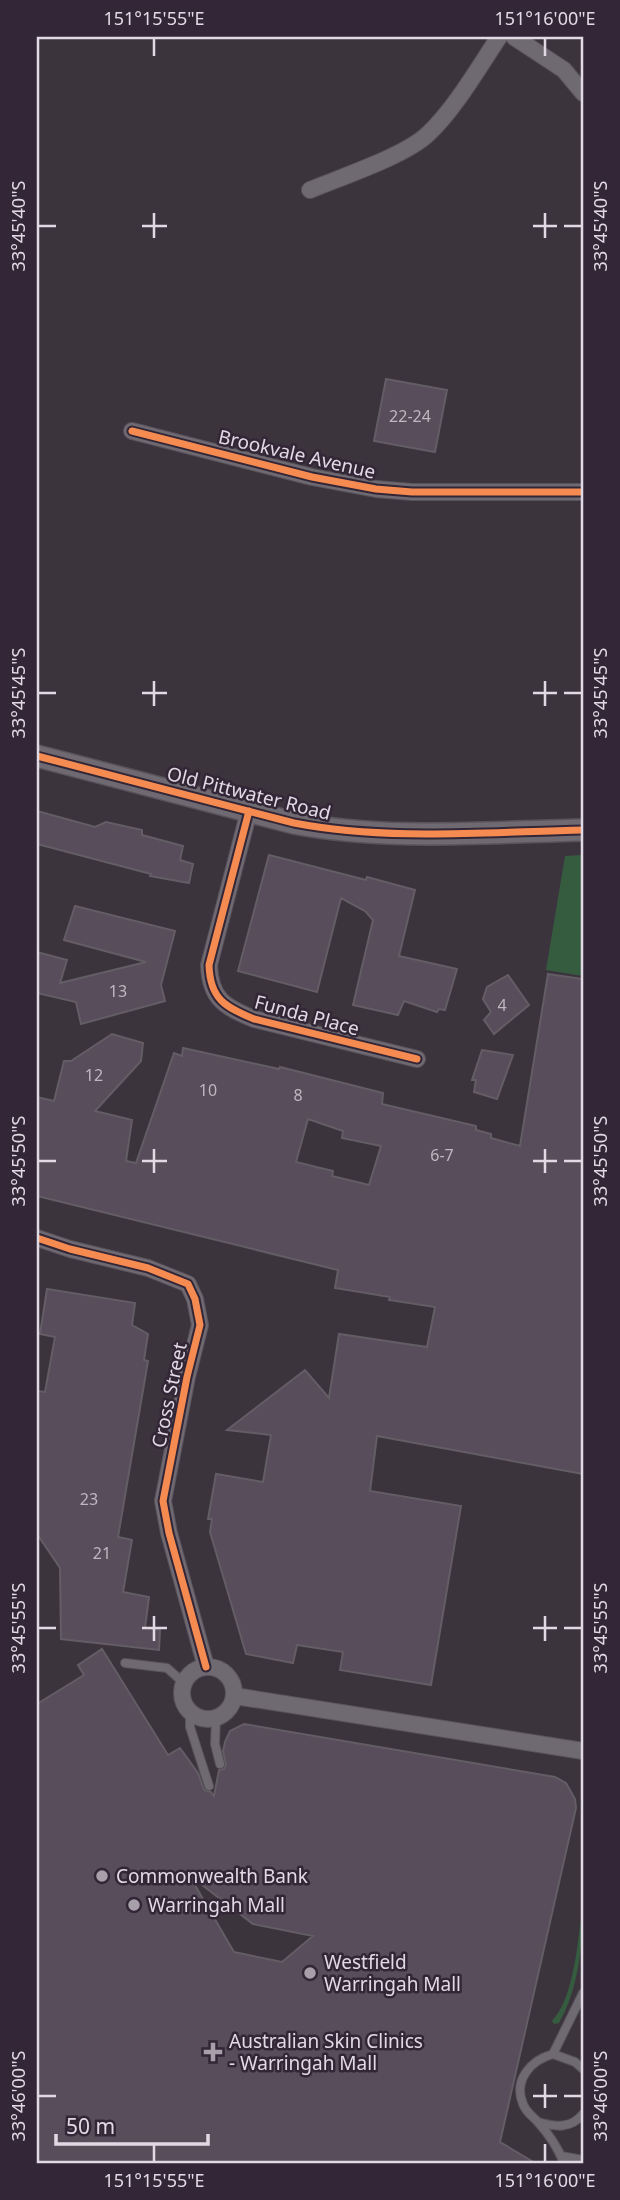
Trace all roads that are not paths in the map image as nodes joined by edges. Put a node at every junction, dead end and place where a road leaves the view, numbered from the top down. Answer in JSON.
{"nodes":[{"id":1,"x":499,"y":37,"type":"edge"},
{"id":2,"x":514,"y":37,"type":"edge"},
{"id":3,"x":583,"y":93,"type":"edge"},
{"id":4,"x":310,"y":190,"type":"dead end"},
{"id":5,"x":132,"y":431,"type":"dead end"},
{"id":6,"x":583,"y":492,"type":"edge"},
{"id":7,"x":37,"y":756,"type":"edge"},
{"id":8,"x":249,"y":811,"type":"junction"},
{"id":9,"x":583,"y":830,"type":"edge"},
{"id":10,"x":417,"y":1059,"type":"dead end"},
{"id":11,"x":37,"y":1238,"type":"edge"},
{"id":12,"x":125,"y":1662,"type":"dead end"},
{"id":13,"x":206,"y":1667,"type":"junction"},
{"id":14,"x":184,"y":1683,"type":"junction"},
{"id":15,"x":234,"y":1696,"type":"junction"},
{"id":16,"x":190,"y":1712,"type":"junction"},
{"id":17,"x":216,"y":1718,"type":"junction"},
{"id":18,"x":583,"y":1751,"type":"edge"},
{"id":19,"x":220,"y":1764,"type":"dead end"},
{"id":20,"x":209,"y":1786,"type":"dead end"},
{"id":21,"x":583,"y":1993,"type":"edge"},
{"id":22,"x":553,"y":2054,"type":"junction"},
{"id":23,"x":583,"y":2069,"type":"edge"},
{"id":24,"x":583,"y":2114,"type":"edge"},
{"id":25,"x":538,"y":2122,"type":"junction"},
{"id":26,"x":570,"y":2124,"type":"junction"},
{"id":27,"x":583,"y":2127,"type":"edge"},
{"id":28,"x":563,"y":2160,"type":"edge"},
{"id":29,"x":583,"y":2160,"type":"edge"}],
"edges":[{"from":1,"to":4,"type":"street"},
{"from":2,"to":3,"type":"street"},
{"from":5,"to":6,"type":"street","name":"Brookvale Avenue"},
{"from":7,"to":8,"type":"street","name":"Old Pittwater Road"},
{"from":8,"to":9,"type":"street","name":"Old Pittwater Road"},
{"from":8,"to":10,"type":"street","name":"Funda Place"},
{"from":11,"to":13,"type":"street","name":"Cross Street"},
{"from":12,"to":14,"type":"lane"},
{"from":13,"to":14,"type":"street"},
{"from":13,"to":15,"type":"street"},
{"from":14,"to":16,"type":"street"},
{"from":15,"to":17,"type":"street"},
{"from":15,"to":18,"type":"street"},
{"from":16,"to":17,"type":"street"},
{"from":16,"to":20,"type":"lane"},
{"from":17,"to":19,"type":"lane"},
{"from":21,"to":22,"type":"lane"},
{"from":22,"to":23,"type":"lane"},
{"from":22,"to":25,"type":"lane"},
{"from":24,"to":26,"type":"lane"},
{"from":25,"to":26,"type":"lane"},
{"from":25,"to":28,"type":"lane"},
{"from":26,"to":27,"type":"lane"},
{"from":28,"to":29,"type":"lane"}]}
